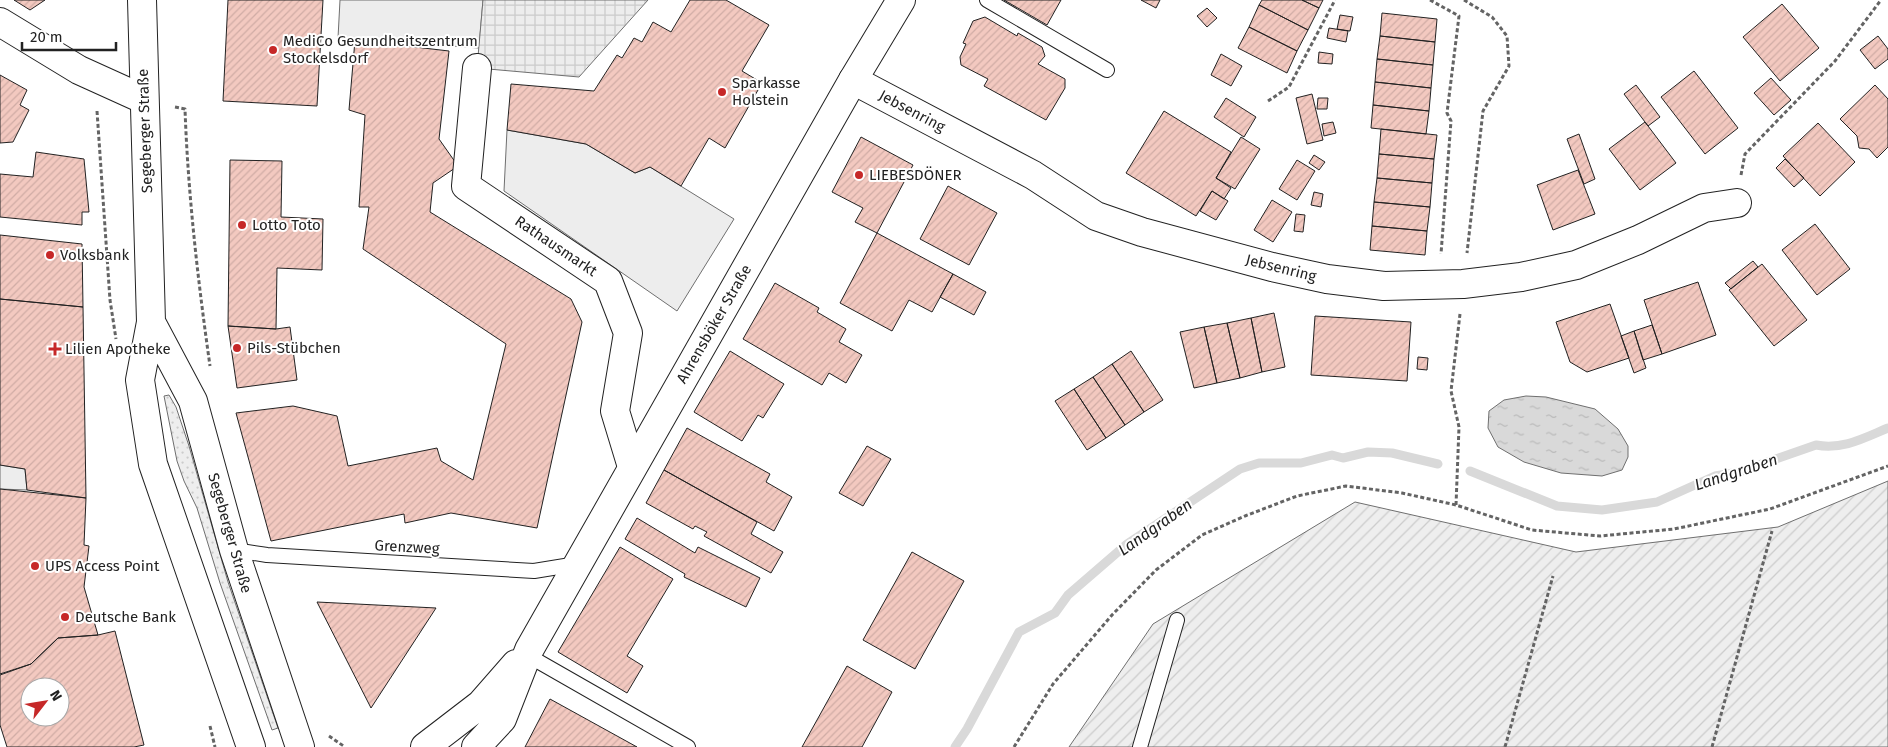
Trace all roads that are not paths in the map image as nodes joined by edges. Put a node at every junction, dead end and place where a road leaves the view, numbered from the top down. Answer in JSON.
{"nodes":[{"id":1,"x":142,"y":0,"type":"edge"},
{"id":2,"x":901,"y":0,"type":"edge"},
{"id":3,"x":987,"y":0,"type":"edge"},
{"id":4,"x":0,"y":22,"type":"edge"},
{"id":5,"x":477,"y":68,"type":"dead end"},
{"id":6,"x":1107,"y":70,"type":"dead end"},
{"id":7,"x":853,"y":80,"type":"junction"},
{"id":8,"x":143,"y":99,"type":"junction"},
{"id":9,"x":1737,"y":202,"type":"road end"},
{"id":10,"x":151,"y":322,"type":"junction"},
{"id":11,"x":632,"y":467,"type":"junction"},
{"id":12,"x":234,"y":550,"type":"junction"},
{"id":13,"x":578,"y":564,"type":"junction"},
{"id":14,"x":1177,"y":620,"type":"dead end"},
{"id":15,"x":528,"y":652,"type":"junction"},
{"id":16,"x":251,"y":747,"type":"edge"},
{"id":17,"x":300,"y":747,"type":"edge"},
{"id":18,"x":424,"y":747,"type":"edge"},
{"id":19,"x":476,"y":747,"type":"edge"},
{"id":20,"x":688,"y":747,"type":"edge"},
{"id":21,"x":1140,"y":747,"type":"edge"}],
"edges":[{"from":1,"to":8,"type":"main road","name":"Segeberger Straße"},
{"from":2,"to":7,"type":"main road","name":"Ahrensböker Straße"},
{"from":3,"to":6,"type":"lane"},
{"from":4,"to":8,"type":"main road"},
{"from":5,"to":11,"type":"main road","name":"Rathausmarkt"},
{"from":7,"to":9,"type":"main road","name":"Jebsenring"},
{"from":7,"to":11,"type":"main road","name":"Ahrensböker Straße"},
{"from":8,"to":10,"type":"main road","name":"Segeberger Straße"},
{"from":10,"to":12,"type":"main road","name":"Segeberger Straße"},
{"from":10,"to":16,"type":"main road","name":"Segeberger Straße"},
{"from":11,"to":13,"type":"main road","name":"Ahrensböker Straße"},
{"from":12,"to":13,"type":"lane","name":"Grenzweg"},
{"from":12,"to":17,"type":"main road","name":"Segeberger Straße"},
{"from":13,"to":15,"type":"main road","name":"Ahrensböker Straße"},
{"from":14,"to":21,"type":"lane"},
{"from":15,"to":18,"type":"main road","name":"Ahrensböker Straße"},
{"from":15,"to":19,"type":"main road","name":"Ahrensböker Straße"},
{"from":15,"to":20,"type":"lane"}]}
